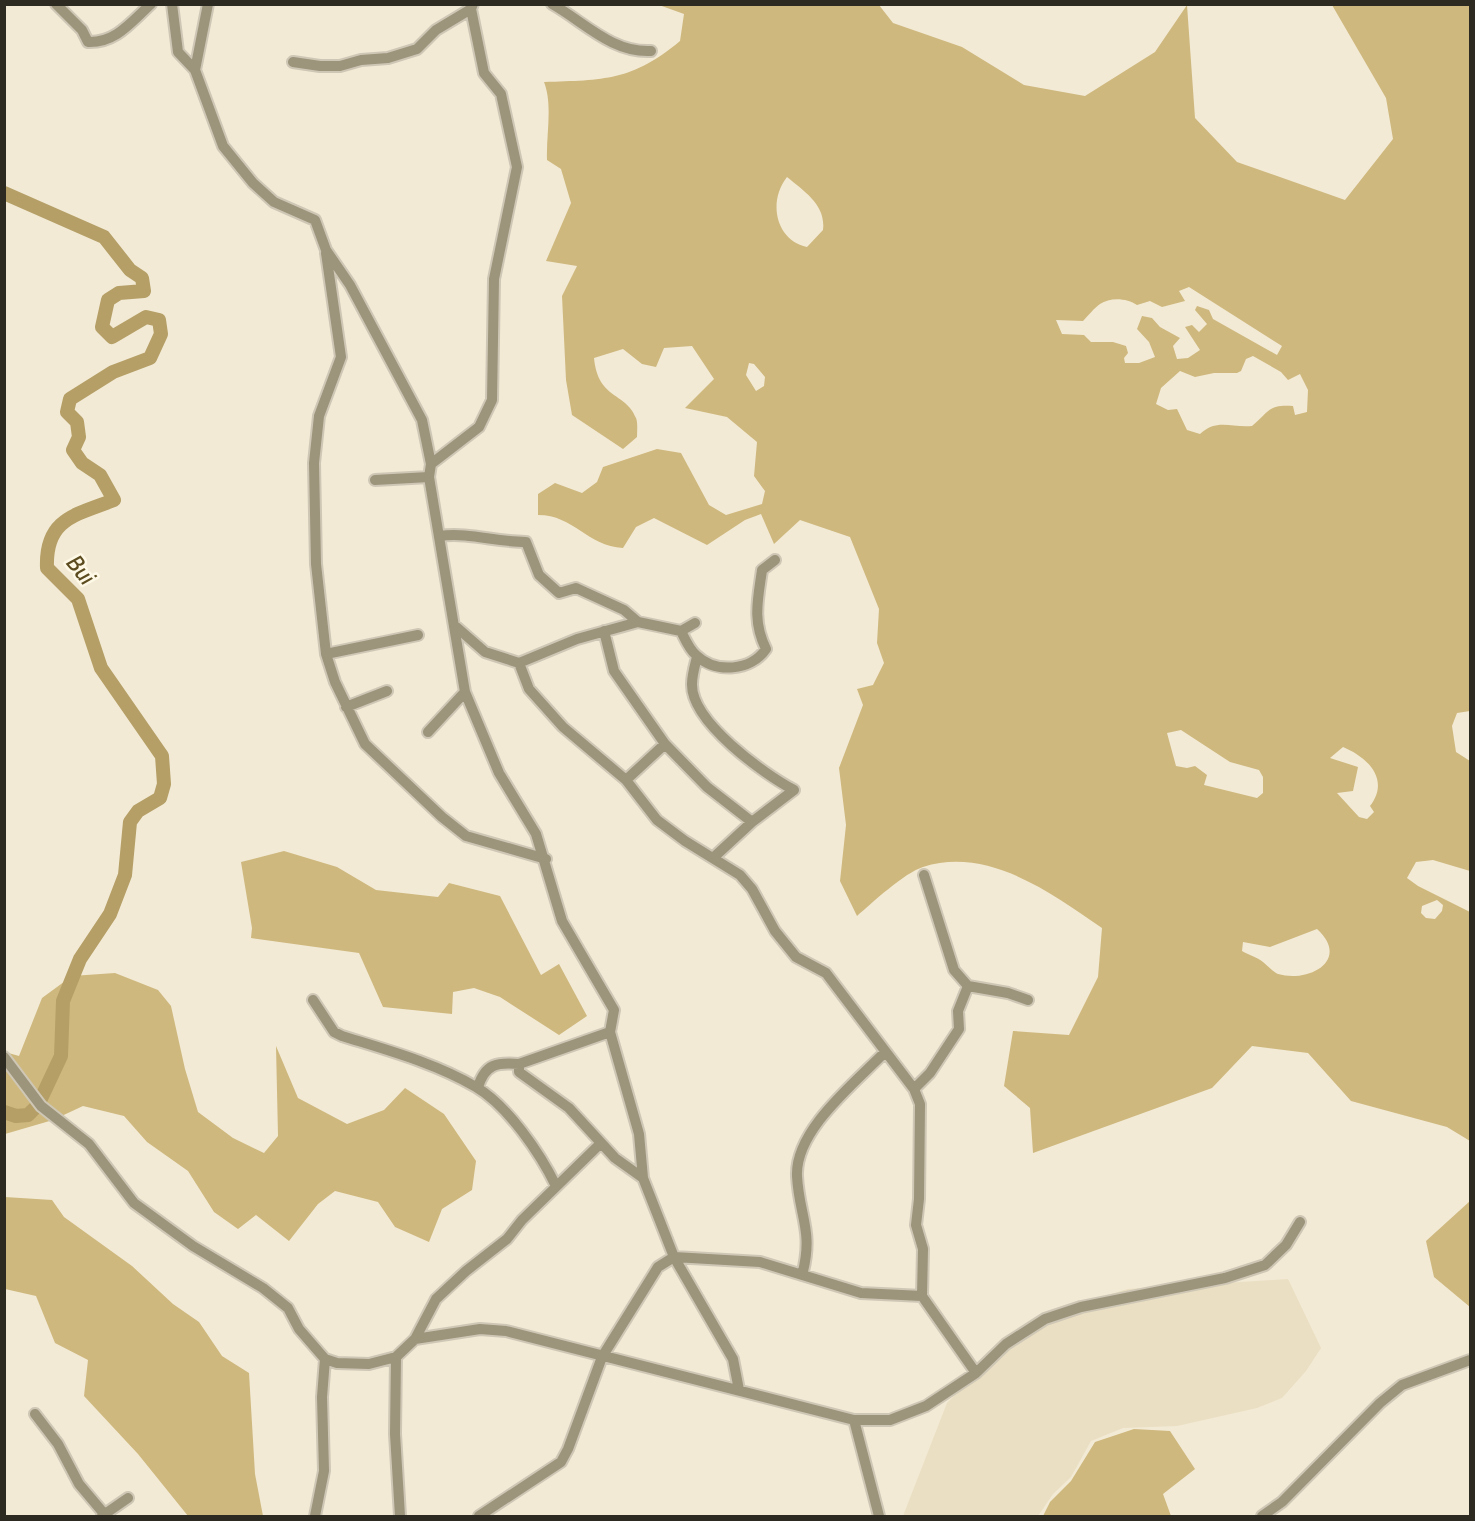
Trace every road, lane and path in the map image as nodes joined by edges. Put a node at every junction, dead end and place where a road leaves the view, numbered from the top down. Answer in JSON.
{"nodes":[{"id":1,"x":56,"y":4,"type":"edge"},
{"id":2,"x":151,"y":4,"type":"edge"},
{"id":3,"x":172,"y":4,"type":"edge"},
{"id":4,"x":208,"y":4,"type":"edge"},
{"id":5,"x":552,"y":4,"type":"edge"},
{"id":6,"x":472,"y":7,"type":"edge"},
{"id":7,"x":651,"y":51,"type":"dead end"},
{"id":8,"x":293,"y":62,"type":"dead end"},
{"id":9,"x":195,"y":70,"type":"junction"},
{"id":10,"x":326,"y":250,"type":"junction"},
{"id":11,"x":431,"y":464,"type":"junction"},
{"id":12,"x":429,"y":477,"type":"junction"},
{"id":13,"x":375,"y":480,"type":"dead end"},
{"id":14,"x":439,"y":536,"type":"junction"},
{"id":15,"x":775,"y":560,"type":"dead end"},
{"id":16,"x":638,"y":622,"type":"junction"},
{"id":17,"x":696,"y":623,"type":"dead end"},
{"id":18,"x":454,"y":624,"type":"junction"},
{"id":19,"x":604,"y":631,"type":"junction"},
{"id":20,"x":681,"y":631,"type":"junction"},
{"id":21,"x":418,"y":635,"type":"dead end"},
{"id":22,"x":326,"y":654,"type":"junction"},
{"id":23,"x":697,"y":657,"type":"junction"},
{"id":24,"x":519,"y":663,"type":"junction"},
{"id":25,"x":387,"y":691,"type":"dead end"},
{"id":26,"x":465,"y":692,"type":"junction"},
{"id":27,"x":346,"y":708,"type":"junction"},
{"id":28,"x":428,"y":732,"type":"dead end"},
{"id":29,"x":665,"y":744,"type":"junction"},
{"id":30,"x":626,"y":780,"type":"junction"},
{"id":31,"x":752,"y":822,"type":"junction"},
{"id":32,"x":713,"y":858,"type":"junction"},
{"id":33,"x":546,"y":860,"type":"junction"},
{"id":34,"x":924,"y":875,"type":"dead end"},
{"id":35,"x":968,"y":986,"type":"junction"},
{"id":36,"x":313,"y":1000,"type":"dead end"},
{"id":37,"x":1028,"y":1000,"type":"dead end"},
{"id":38,"x":610,"y":1032,"type":"junction"},
{"id":39,"x":885,"y":1052,"type":"junction"},
{"id":40,"x":4,"y":1057,"type":"edge"},
{"id":41,"x":519,"y":1064,"type":"junction"},
{"id":42,"x":477,"y":1087,"type":"junction"},
{"id":43,"x":914,"y":1089,"type":"junction"},
{"id":44,"x":600,"y":1144,"type":"junction"},
{"id":45,"x":643,"y":1178,"type":"junction"},
{"id":46,"x":556,"y":1186,"type":"junction"},
{"id":47,"x":1300,"y":1222,"type":"dead end"},
{"id":48,"x":674,"y":1257,"type":"junction"},
{"id":49,"x":802,"y":1275,"type":"junction"},
{"id":50,"x":922,"y":1296,"type":"junction"},
{"id":51,"x":415,"y":1339,"type":"junction"},
{"id":52,"x":396,"y":1357,"type":"junction"},
{"id":53,"x":602,"y":1357,"type":"junction"},
{"id":54,"x":325,"y":1359,"type":"junction"},
{"id":55,"x":1470,"y":1359,"type":"edge"},
{"id":56,"x":976,"y":1373,"type":"junction"},
{"id":57,"x":739,"y":1390,"type":"junction"},
{"id":58,"x":35,"y":1414,"type":"dead end"},
{"id":59,"x":854,"y":1420,"type":"junction"},
{"id":60,"x":128,"y":1498,"type":"dead end"},
{"id":61,"x":104,"y":1516,"type":"edge"},
{"id":62,"x":315,"y":1516,"type":"edge"},
{"id":63,"x":400,"y":1516,"type":"edge"},
{"id":64,"x":479,"y":1516,"type":"edge"},
{"id":65,"x":879,"y":1516,"type":"edge"},
{"id":66,"x":1262,"y":1516,"type":"edge"}],
"edges":[{"from":1,"to":2,"type":"street"},
{"from":3,"to":9,"type":"street"},
{"from":4,"to":9,"type":"street"},
{"from":5,"to":7,"type":"street"},
{"from":6,"to":8,"type":"street"},
{"from":6,"to":11,"type":"street"},
{"from":9,"to":10,"type":"street"},
{"from":10,"to":11,"type":"street"},
{"from":10,"to":22,"type":"street"},
{"from":11,"to":12,"type":"street"},
{"from":12,"to":13,"type":"street"},
{"from":12,"to":14,"type":"street"},
{"from":14,"to":16,"type":"street"},
{"from":14,"to":18,"type":"street"},
{"from":15,"to":23,"type":"street"},
{"from":16,"to":19,"type":"street"},
{"from":16,"to":20,"type":"street"},
{"from":17,"to":20,"type":"street"},
{"from":18,"to":24,"type":"street"},
{"from":18,"to":26,"type":"street"},
{"from":19,"to":24,"type":"street"},
{"from":19,"to":29,"type":"street"},
{"from":20,"to":23,"type":"street"},
{"from":21,"to":22,"type":"street"},
{"from":22,"to":27,"type":"street"},
{"from":23,"to":31,"type":"street"},
{"from":24,"to":30,"type":"street"},
{"from":25,"to":27,"type":"street"},
{"from":26,"to":28,"type":"street"},
{"from":26,"to":33,"type":"street"},
{"from":27,"to":33,"type":"street"},
{"from":29,"to":30,"type":"street"},
{"from":29,"to":31,"type":"street"},
{"from":30,"to":32,"type":"street"},
{"from":31,"to":32,"type":"street"},
{"from":32,"to":39,"type":"street"},
{"from":33,"to":38,"type":"street"},
{"from":34,"to":35,"type":"street"},
{"from":35,"to":37,"type":"street"},
{"from":35,"to":43,"type":"street"},
{"from":36,"to":42,"type":"street"},
{"from":38,"to":41,"type":"street"},
{"from":38,"to":45,"type":"street"},
{"from":39,"to":43,"type":"street"},
{"from":39,"to":49,"type":"street"},
{"from":40,"to":54,"type":"street"},
{"from":41,"to":42,"type":"street"},
{"from":41,"to":44,"type":"street"},
{"from":42,"to":46,"type":"street"},
{"from":43,"to":50,"type":"street"},
{"from":44,"to":45,"type":"street"},
{"from":44,"to":46,"type":"street"},
{"from":45,"to":48,"type":"street"},
{"from":46,"to":51,"type":"street"},
{"from":47,"to":56,"type":"street"},
{"from":48,"to":49,"type":"street"},
{"from":48,"to":53,"type":"street"},
{"from":48,"to":57,"type":"street"},
{"from":49,"to":50,"type":"street"},
{"from":50,"to":56,"type":"street"},
{"from":51,"to":52,"type":"street"},
{"from":51,"to":53,"type":"street"},
{"from":52,"to":54,"type":"street"},
{"from":52,"to":63,"type":"street"},
{"from":53,"to":57,"type":"street"},
{"from":53,"to":64,"type":"street"},
{"from":54,"to":62,"type":"street"},
{"from":55,"to":66,"type":"street"},
{"from":56,"to":59,"type":"street"},
{"from":57,"to":59,"type":"street"},
{"from":58,"to":61,"type":"street"},
{"from":59,"to":65,"type":"street"},
{"from":60,"to":61,"type":"street"}]}
